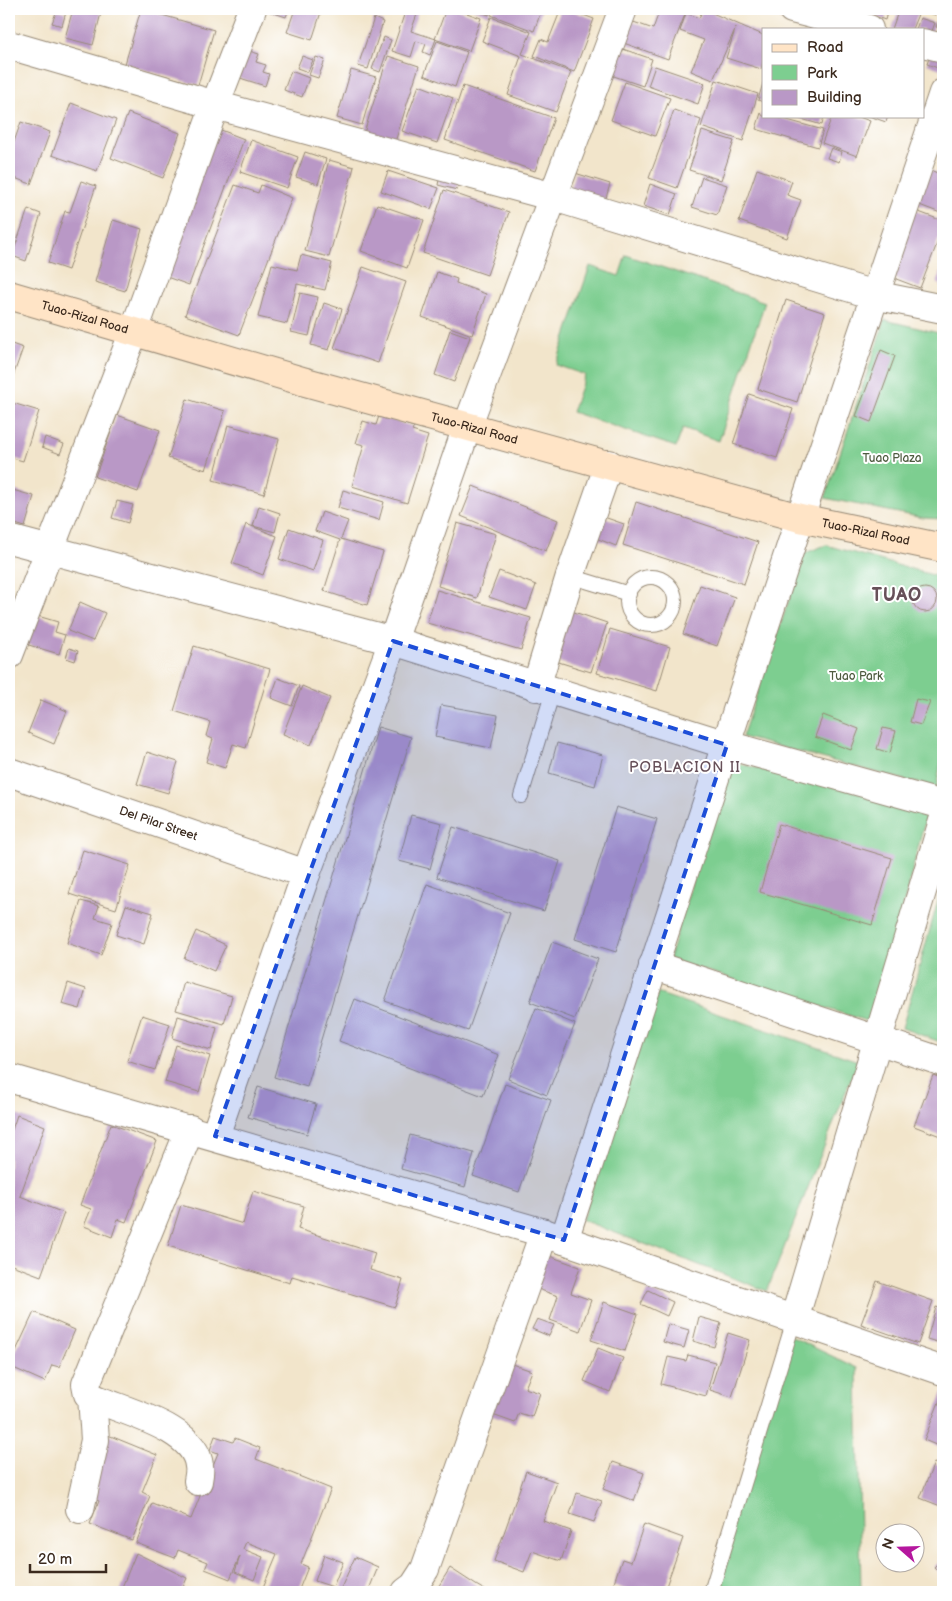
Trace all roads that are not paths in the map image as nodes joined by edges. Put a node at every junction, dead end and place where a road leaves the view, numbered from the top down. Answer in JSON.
{"nodes":[{"id":1,"x":252,"y":9,"type":"edge"},
{"id":2,"x":623,"y":9,"type":"edge"},
{"id":3,"x":792,"y":9,"type":"edge"},
{"id":4,"x":865,"y":28,"type":"edge"},
{"id":5,"x":924,"y":43,"type":"edge"},
{"id":6,"x":9,"y":45,"type":"edge"},
{"id":7,"x":943,"y":48,"type":"edge"},
{"id":8,"x":943,"y":93,"type":"edge"},
{"id":9,"x":214,"y":105,"type":"junction"},
{"id":10,"x":554,"y":196,"type":"junction"},
{"id":11,"x":9,"y":295,"type":"edge"},
{"id":12,"x":874,"y":295,"type":"junction"},
{"id":13,"x":943,"y":309,"type":"edge"},
{"id":14,"x":134,"y":332,"type":"junction"},
{"id":15,"x":467,"y":427,"type":"junction"},
{"id":16,"x":609,"y":464,"type":"junction"},
{"id":17,"x":800,"y":518,"type":"junction"},
{"id":18,"x":9,"y":539,"type":"edge"},
{"id":19,"x":943,"y":548,"type":"edge"},
{"id":20,"x":48,"y":550,"type":"junction"},
{"id":21,"x":570,"y":576,"type":"junction"},
{"id":22,"x":629,"y":594,"type":"dead end"},
{"id":23,"x":393,"y":641,"type":"junction"},
{"id":24,"x":9,"y":655,"type":"edge"},
{"id":25,"x":545,"y":689,"type":"junction"},
{"id":26,"x":727,"y":745,"type":"junction"},
{"id":27,"x":9,"y":772,"type":"edge"},
{"id":28,"x":521,"y":796,"type":"dead end"},
{"id":29,"x":943,"y":805,"type":"edge"},
{"id":30,"x":943,"y":821,"type":"edge"},
{"id":31,"x":306,"y":874,"type":"junction"},
{"id":32,"x":653,"y":965,"type":"junction"},
{"id":33,"x":879,"y":1041,"type":"junction"},
{"id":34,"x":943,"y":1062,"type":"edge"},
{"id":35,"x":9,"y":1078,"type":"edge"},
{"id":36,"x":203,"y":1133,"type":"junction"},
{"id":37,"x":554,"y":1237,"type":"junction"},
{"id":38,"x":794,"y":1320,"type":"junction"},
{"id":39,"x":943,"y":1371,"type":"edge"},
{"id":40,"x":92,"y":1397,"type":"junction"},
{"id":41,"x":198,"y":1481,"type":"dead end"},
{"id":42,"x":80,"y":1509,"type":"dead end"},
{"id":43,"x":406,"y":1592,"type":"edge"},
{"id":44,"x":711,"y":1592,"type":"edge"}],
"edges":[{"from":1,"to":9,"type":"street"},
{"from":2,"to":10,"type":"street"},
{"from":3,"to":4,"type":"street"},
{"from":5,"to":7,"type":"street"},
{"from":6,"to":9,"type":"street"},
{"from":8,"to":12,"type":"street"},
{"from":9,"to":10,"type":"street"},
{"from":9,"to":14,"type":"street"},
{"from":10,"to":12,"type":"street"},
{"from":10,"to":15,"type":"street"},
{"from":11,"to":14,"type":"main road","name":"Tuao-Rizal Road"},
{"from":12,"to":13,"type":"street"},
{"from":12,"to":17,"type":"street"},
{"from":14,"to":15,"type":"main road","name":"Tuao-Rizal Road"},
{"from":14,"to":20,"type":"street"},
{"from":15,"to":16,"type":"main road","name":"Tuao-Rizal Road"},
{"from":15,"to":23,"type":"street"},
{"from":16,"to":17,"type":"main road","name":"Tuao-Rizal Road"},
{"from":16,"to":21,"type":"street"},
{"from":17,"to":19,"type":"main road","name":"Tuao-Rizal Road"},
{"from":17,"to":26,"type":"street"},
{"from":18,"to":20,"type":"street"},
{"from":20,"to":23,"type":"street"},
{"from":20,"to":24,"type":"street"},
{"from":21,"to":22,"type":"lane"},
{"from":21,"to":25,"type":"street"},
{"from":23,"to":25,"type":"street"},
{"from":23,"to":31,"type":"street"},
{"from":25,"to":26,"type":"street"},
{"from":25,"to":28,"type":"lane"},
{"from":26,"to":29,"type":"street"},
{"from":26,"to":32,"type":"street"},
{"from":27,"to":31,"type":"street","name":"Del Pilar Street"},
{"from":30,"to":33,"type":"street"},
{"from":31,"to":36,"type":"street"},
{"from":32,"to":33,"type":"street"},
{"from":32,"to":37,"type":"street"},
{"from":33,"to":34,"type":"street"},
{"from":33,"to":38,"type":"street"},
{"from":35,"to":36,"type":"street"},
{"from":36,"to":37,"type":"street"},
{"from":36,"to":40,"type":"street"},
{"from":37,"to":38,"type":"street"},
{"from":37,"to":43,"type":"street"},
{"from":38,"to":39,"type":"street"},
{"from":38,"to":44,"type":"lane"},
{"from":40,"to":41,"type":"street"},
{"from":40,"to":42,"type":"street"}]}
